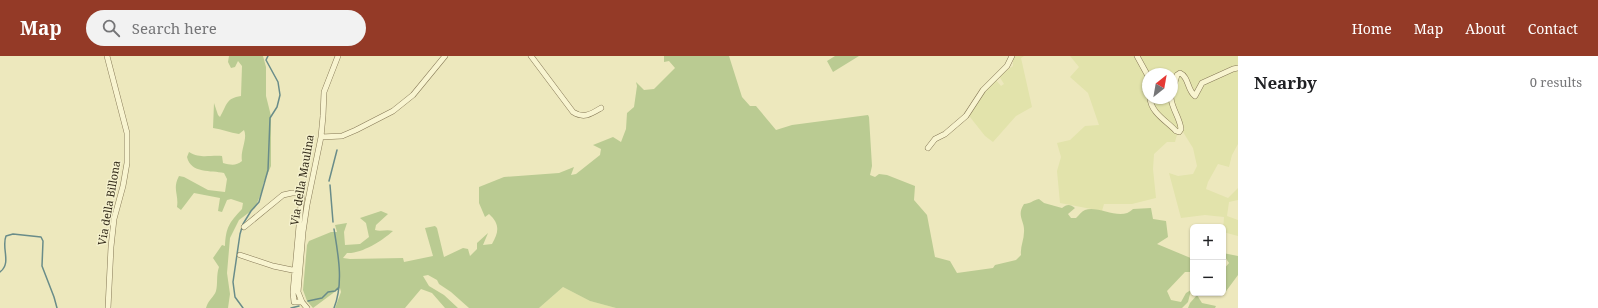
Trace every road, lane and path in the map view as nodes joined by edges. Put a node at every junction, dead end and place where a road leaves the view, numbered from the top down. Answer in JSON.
{"nodes":[{"id":1,"x":107,"y":56,"type":"edge"},
{"id":2,"x":338,"y":56,"type":"edge"},
{"id":3,"x":445,"y":56,"type":"edge"},
{"id":4,"x":531,"y":56,"type":"edge"},
{"id":5,"x":1012,"y":56,"type":"edge"},
{"id":6,"x":1138,"y":56,"type":"edge"},
{"id":7,"x":1144,"y":68,"type":"edge"},
{"id":8,"x":1238,"y":68,"type":"edge"},
{"id":9,"x":1178,"y":75,"type":"edge"},
{"id":10,"x":1152,"y":104,"type":"edge"},
{"id":11,"x":1173,"y":104,"type":"edge"},
{"id":12,"x":601,"y":108,"type":"dead end"},
{"id":13,"x":321,"y":137,"type":"junction"},
{"id":14,"x":928,"y":148,"type":"dead end"},
{"id":15,"x":244,"y":228,"type":"dead end"},
{"id":16,"x":240,"y":255,"type":"dead end"},
{"id":17,"x":297,"y":271,"type":"junction"},
{"id":18,"x":108,"y":308,"type":"edge"},
{"id":19,"x":308,"y":308,"type":"edge"}],
"edges":[{"from":1,"to":18,"type":"street","name":"Via della Billona"},
{"from":2,"to":13,"type":"street","name":"Via della Maulina"},
{"from":3,"to":13,"type":"street"},
{"from":4,"to":12,"type":"street"},
{"from":5,"to":14,"type":"street"},
{"from":6,"to":7,"type":"street"},
{"from":8,"to":9,"type":"street"},
{"from":10,"to":11,"type":"street"},
{"from":13,"to":17,"type":"street","name":"Via della Maulina"},
{"from":15,"to":17,"type":"street"},
{"from":16,"to":17,"type":"street"},
{"from":17,"to":19,"type":"street","name":"Via della Maulina"}]}
